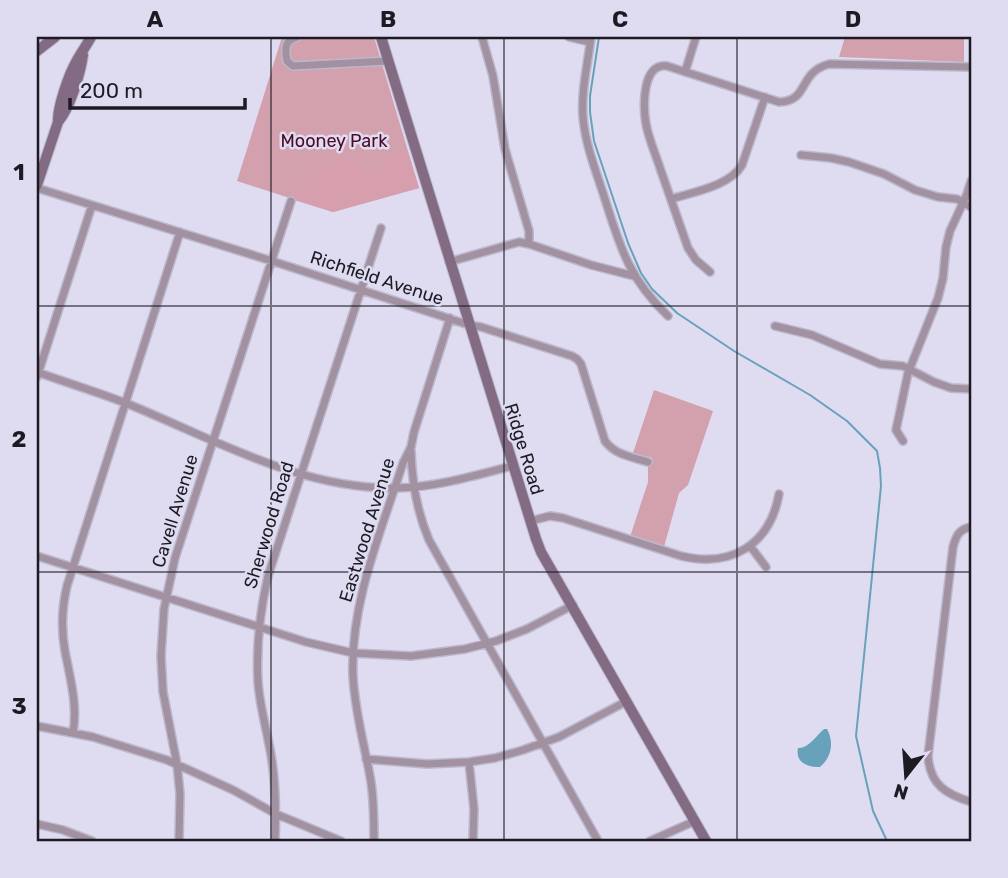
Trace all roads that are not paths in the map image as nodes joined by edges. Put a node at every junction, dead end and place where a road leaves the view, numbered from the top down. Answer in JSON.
{"nodes":[{"id":1,"x":55,"y":37,"type":"edge"},
{"id":2,"x":91,"y":37,"type":"edge"},
{"id":3,"x":297,"y":37,"type":"edge"},
{"id":4,"x":381,"y":37,"type":"edge"},
{"id":5,"x":482,"y":37,"type":"edge"},
{"id":6,"x":569,"y":37,"type":"edge"},
{"id":7,"x":696,"y":37,"type":"edge"},
{"id":8,"x":590,"y":39,"type":"edge"},
{"id":9,"x":37,"y":51,"type":"edge"},
{"id":10,"x":388,"y":61,"type":"junction"},
{"id":11,"x":971,"y":67,"type":"edge"},
{"id":12,"x":685,"y":72,"type":"junction"},
{"id":13,"x":765,"y":97,"type":"junction"},
{"id":14,"x":801,"y":155,"type":"dead end"},
{"id":15,"x":971,"y":181,"type":"edge"},
{"id":16,"x":37,"y":188,"type":"edge"},
{"id":17,"x":37,"y":198,"type":"edge"},
{"id":18,"x":671,"y":199,"type":"junction"},
{"id":19,"x":291,"y":201,"type":"dead end"},
{"id":20,"x":92,"y":205,"type":"junction"},
{"id":21,"x":967,"y":205,"type":"edge"},
{"id":22,"x":381,"y":228,"type":"dead end"},
{"id":23,"x":180,"y":232,"type":"junction"},
{"id":24,"x":529,"y":244,"type":"junction"},
{"id":25,"x":272,"y":261,"type":"junction"},
{"id":26,"x":449,"y":262,"type":"junction"},
{"id":27,"x":710,"y":272,"type":"dead end"},
{"id":28,"x":634,"y":276,"type":"junction"},
{"id":29,"x":361,"y":290,"type":"junction"},
{"id":30,"x":668,"y":316,"type":"dead end"},
{"id":31,"x":450,"y":318,"type":"junction"},
{"id":32,"x":469,"y":325,"type":"junction"},
{"id":33,"x":775,"y":326,"type":"dead end"},
{"id":34,"x":910,"y":369,"type":"junction"},
{"id":35,"x":37,"y":374,"type":"edge"},
{"id":36,"x":971,"y":390,"type":"edge"},
{"id":37,"x":126,"y":404,"type":"junction"},
{"id":38,"x":903,"y":440,"type":"dead end"},
{"id":39,"x":213,"y":441,"type":"junction"},
{"id":40,"x":411,"y":446,"type":"junction"},
{"id":41,"x":648,"y":462,"type":"dead end"},
{"id":42,"x":512,"y":466,"type":"junction"},
{"id":43,"x":301,"y":474,"type":"junction"},
{"id":44,"x":414,"y":487,"type":"junction"},
{"id":45,"x":395,"y":488,"type":"junction"},
{"id":46,"x":779,"y":494,"type":"dead end"},
{"id":47,"x":530,"y":521,"type":"junction"},
{"id":48,"x":971,"y":527,"type":"edge"},
{"id":49,"x":750,"y":546,"type":"junction"},
{"id":50,"x":37,"y":556,"type":"edge"},
{"id":51,"x":766,"y":567,"type":"dead end"},
{"id":52,"x":73,"y":568,"type":"junction"},
{"id":53,"x":166,"y":597,"type":"junction"},
{"id":54,"x":573,"y":605,"type":"junction"},
{"id":55,"x":259,"y":627,"type":"junction"},
{"id":56,"x":487,"y":644,"type":"junction"},
{"id":57,"x":353,"y":653,"type":"junction"},
{"id":58,"x":627,"y":701,"type":"junction"},
{"id":59,"x":37,"y":726,"type":"edge"},
{"id":60,"x":73,"y":733,"type":"junction"},
{"id":61,"x":543,"y":744,"type":"junction"},
{"id":62,"x":366,"y":759,"type":"junction"},
{"id":63,"x":469,"y":762,"type":"junction"},
{"id":64,"x":177,"y":764,"type":"junction"},
{"id":65,"x":971,"y":802,"type":"edge"},
{"id":66,"x":276,"y":814,"type":"junction"},
{"id":67,"x":695,"y":821,"type":"junction"},
{"id":68,"x":37,"y":824,"type":"edge"},
{"id":69,"x":92,"y":841,"type":"edge"},
{"id":70,"x":179,"y":841,"type":"edge"},
{"id":71,"x":275,"y":841,"type":"edge"},
{"id":72,"x":341,"y":841,"type":"edge"},
{"id":73,"x":374,"y":841,"type":"edge"},
{"id":74,"x":473,"y":841,"type":"edge"},
{"id":75,"x":598,"y":841,"type":"edge"},
{"id":76,"x":650,"y":841,"type":"edge"},
{"id":77,"x":706,"y":841,"type":"edge"}],
"edges":[{"from":1,"to":9,"type":"street"},
{"from":2,"to":16,"type":"street"},
{"from":3,"to":10,"type":"street"},
{"from":4,"to":10,"type":"street","name":"Ridge Road"},
{"from":5,"to":24,"type":"street"},
{"from":6,"to":8,"type":"street"},
{"from":7,"to":12,"type":"street"},
{"from":8,"to":28,"type":"street"},
{"from":10,"to":26,"type":"street","name":"Ridge Road"},
{"from":11,"to":13,"type":"street"},
{"from":12,"to":13,"type":"street"},
{"from":12,"to":18,"type":"street"},
{"from":13,"to":18,"type":"street"},
{"from":14,"to":21,"type":"street"},
{"from":15,"to":21,"type":"street"},
{"from":16,"to":17,"type":"street"},
{"from":16,"to":20,"type":"street","name":"Richfield Avenue"},
{"from":18,"to":27,"type":"street"},
{"from":19,"to":25,"type":"street","name":"Cavell Avenue"},
{"from":20,"to":23,"type":"street","name":"Richfield Avenue"},
{"from":20,"to":35,"type":"street"},
{"from":21,"to":34,"type":"street"},
{"from":22,"to":29,"type":"street","name":"Sherwood Road"},
{"from":23,"to":25,"type":"street","name":"Richfield Avenue"},
{"from":23,"to":37,"type":"street"},
{"from":24,"to":26,"type":"street"},
{"from":24,"to":28,"type":"street"},
{"from":25,"to":29,"type":"street","name":"Richfield Avenue"},
{"from":25,"to":39,"type":"street","name":"Cavell Avenue"},
{"from":26,"to":32,"type":"street","name":"Ridge Road"},
{"from":28,"to":30,"type":"street"},
{"from":29,"to":31,"type":"street","name":"Richfield Avenue"},
{"from":29,"to":43,"type":"street","name":"Sherwood Road"},
{"from":31,"to":32,"type":"street","name":"Richfield Avenue"},
{"from":31,"to":40,"type":"street","name":"Eastwood Avenue"},
{"from":32,"to":41,"type":"street","name":"Richfield Avenue"},
{"from":32,"to":42,"type":"street","name":"Ridge Road"},
{"from":33,"to":34,"type":"street"},
{"from":34,"to":36,"type":"street"},
{"from":34,"to":38,"type":"street"},
{"from":35,"to":37,"type":"street"},
{"from":37,"to":39,"type":"street"},
{"from":37,"to":52,"type":"street"},
{"from":39,"to":43,"type":"street"},
{"from":39,"to":53,"type":"street","name":"Cavell Avenue"},
{"from":40,"to":44,"type":"street"},
{"from":40,"to":45,"type":"street","name":"Eastwood Avenue"},
{"from":42,"to":44,"type":"street"},
{"from":42,"to":47,"type":"street","name":"Ridge Road"},
{"from":43,"to":45,"type":"street"},
{"from":43,"to":55,"type":"street","name":"Sherwood Road"},
{"from":44,"to":45,"type":"street"},
{"from":44,"to":56,"type":"street"},
{"from":45,"to":57,"type":"street","name":"Eastwood Avenue"},
{"from":46,"to":49,"type":"street"},
{"from":47,"to":49,"type":"street"},
{"from":47,"to":54,"type":"street","name":"Ridge Road"},
{"from":48,"to":65,"type":"street"},
{"from":49,"to":51,"type":"street"},
{"from":50,"to":52,"type":"street"},
{"from":52,"to":53,"type":"street"},
{"from":52,"to":60,"type":"street"},
{"from":53,"to":55,"type":"street"},
{"from":53,"to":64,"type":"street","name":"Cavell Avenue"},
{"from":54,"to":56,"type":"street"},
{"from":54,"to":58,"type":"street","name":"Ridge Road"},
{"from":55,"to":57,"type":"street"},
{"from":55,"to":66,"type":"street","name":"Sherwood Road"},
{"from":56,"to":57,"type":"street"},
{"from":56,"to":61,"type":"street"},
{"from":57,"to":62,"type":"street","name":"Eastwood Avenue"},
{"from":58,"to":61,"type":"street"},
{"from":58,"to":67,"type":"street","name":"Ridge Road"},
{"from":59,"to":60,"type":"street"},
{"from":60,"to":64,"type":"street"},
{"from":61,"to":63,"type":"street"},
{"from":61,"to":75,"type":"street"},
{"from":62,"to":63,"type":"street"},
{"from":62,"to":73,"type":"street","name":"Eastwood Avenue"},
{"from":63,"to":74,"type":"street"},
{"from":64,"to":66,"type":"street"},
{"from":64,"to":70,"type":"street","name":"Cavell Avenue"},
{"from":66,"to":71,"type":"street","name":"Sherwood Road"},
{"from":66,"to":72,"type":"street"},
{"from":67,"to":76,"type":"street"},
{"from":67,"to":77,"type":"street","name":"Ridge Road"},
{"from":68,"to":69,"type":"street"}]}
